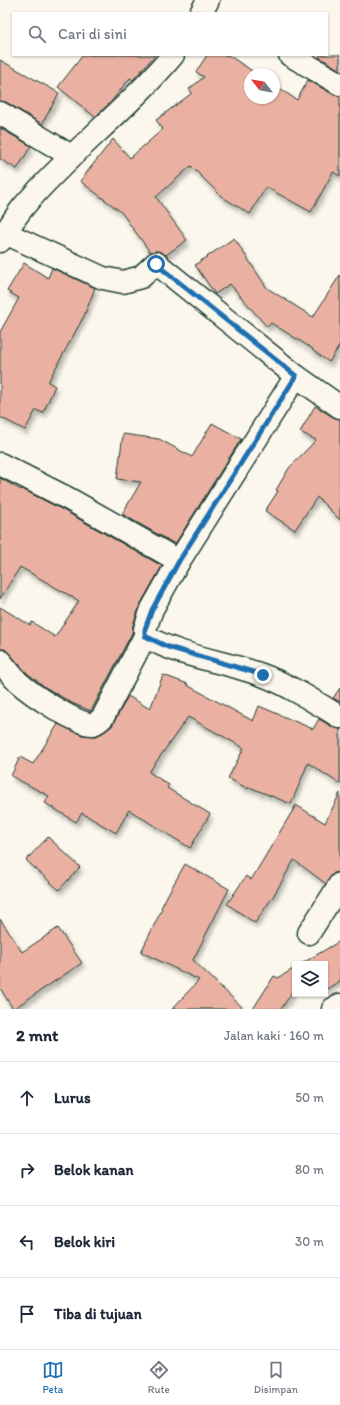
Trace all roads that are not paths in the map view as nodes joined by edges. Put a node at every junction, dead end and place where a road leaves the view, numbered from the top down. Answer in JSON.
{"nodes":[{"id":1,"x":172,"y":56,"type":"edge"},
{"id":2,"x":292,"y":56,"type":"edge"},
{"id":3,"x":340,"y":84,"type":"edge"},
{"id":4,"x":0,"y":113,"type":"edge"},
{"id":5,"x":71,"y":156,"type":"junction"},
{"id":6,"x":3,"y":237,"type":"edge"},
{"id":7,"x":296,"y":376,"type":"junction"},
{"id":8,"x":340,"y":407,"type":"edge"},
{"id":9,"x":0,"y":464,"type":"edge"},
{"id":10,"x":179,"y":561,"type":"junction"},
{"id":11,"x":145,"y":636,"type":"junction"},
{"id":12,"x":0,"y":661,"type":"edge"},
{"id":13,"x":340,"y":717,"type":"edge"},
{"id":14,"x":340,"y":884,"type":"edge"},
{"id":15,"x":310,"y":933,"type":"dead end"},
{"id":16,"x":340,"y":1005,"type":"edge"},
{"id":17,"x":333,"y":1009,"type":"edge"}],
"edges":[{"from":1,"to":5,"type":"street"},
{"from":2,"to":3,"type":"street"},
{"from":4,"to":5,"type":"street"},
{"from":5,"to":6,"type":"street"},
{"from":6,"to":7,"type":"street"},
{"from":7,"to":8,"type":"street"},
{"from":7,"to":10,"type":"street"},
{"from":9,"to":10,"type":"street"},
{"from":10,"to":11,"type":"street"},
{"from":11,"to":12,"type":"street"},
{"from":11,"to":13,"type":"street"},
{"from":14,"to":15,"type":"street"},
{"from":16,"to":17,"type":"street"}]}
